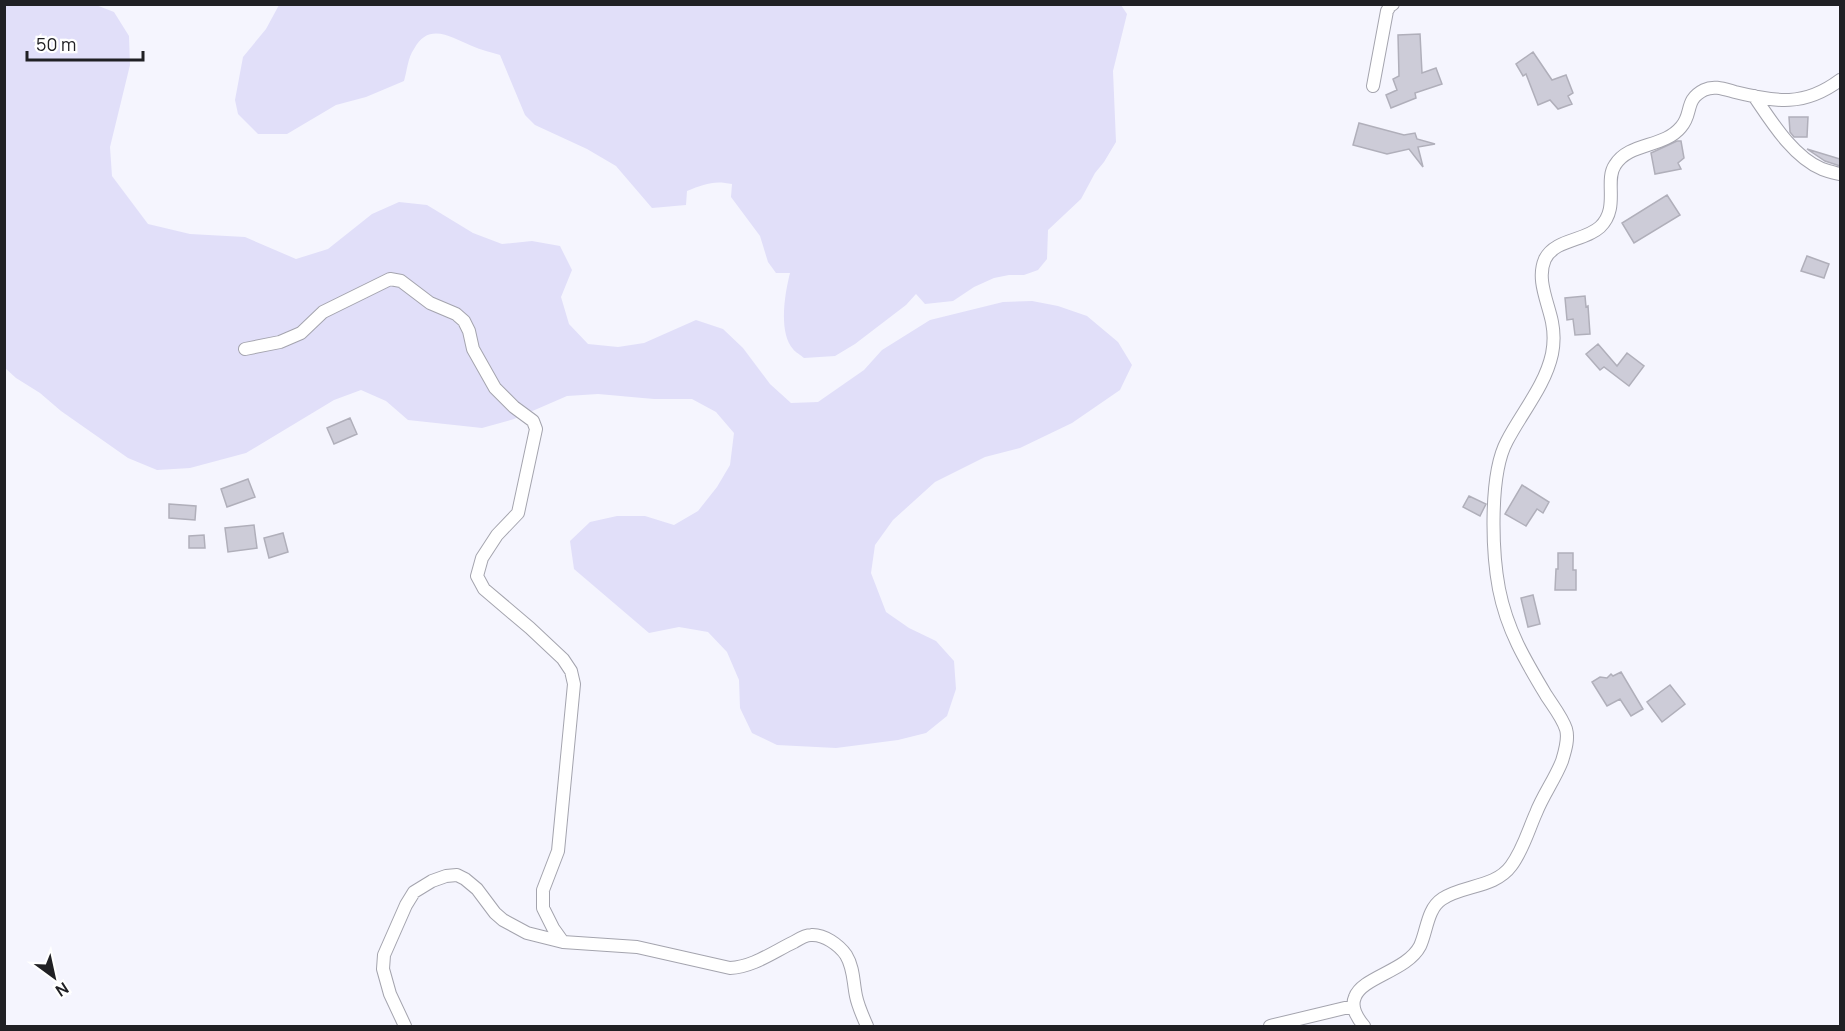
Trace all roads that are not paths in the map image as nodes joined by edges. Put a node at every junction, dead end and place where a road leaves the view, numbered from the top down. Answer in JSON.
{"nodes":[{"id":1,"x":1391,"y":5,"type":"edge"},
{"id":2,"x":1840,"y":80,"type":"edge"},
{"id":3,"x":1373,"y":86,"type":"dead end"},
{"id":4,"x":1754,"y":96,"type":"junction"},
{"id":5,"x":1840,"y":174,"type":"edge"},
{"id":6,"x":245,"y":349,"type":"dead end"},
{"id":7,"x":563,"y":942,"type":"junction"},
{"id":8,"x":1353,"y":1006,"type":"junction"},
{"id":9,"x":405,"y":1026,"type":"edge"},
{"id":10,"x":867,"y":1026,"type":"edge"},
{"id":11,"x":1270,"y":1026,"type":"edge"},
{"id":12,"x":1364,"y":1026,"type":"edge"}],
"edges":[{"from":1,"to":3,"type":"street"},
{"from":2,"to":4,"type":"street"},
{"from":4,"to":5,"type":"street"},
{"from":4,"to":8,"type":"street"},
{"from":6,"to":7,"type":"street"},
{"from":7,"to":9,"type":"street"},
{"from":7,"to":10,"type":"street"},
{"from":8,"to":11,"type":"street"},
{"from":8,"to":12,"type":"street"}]}
